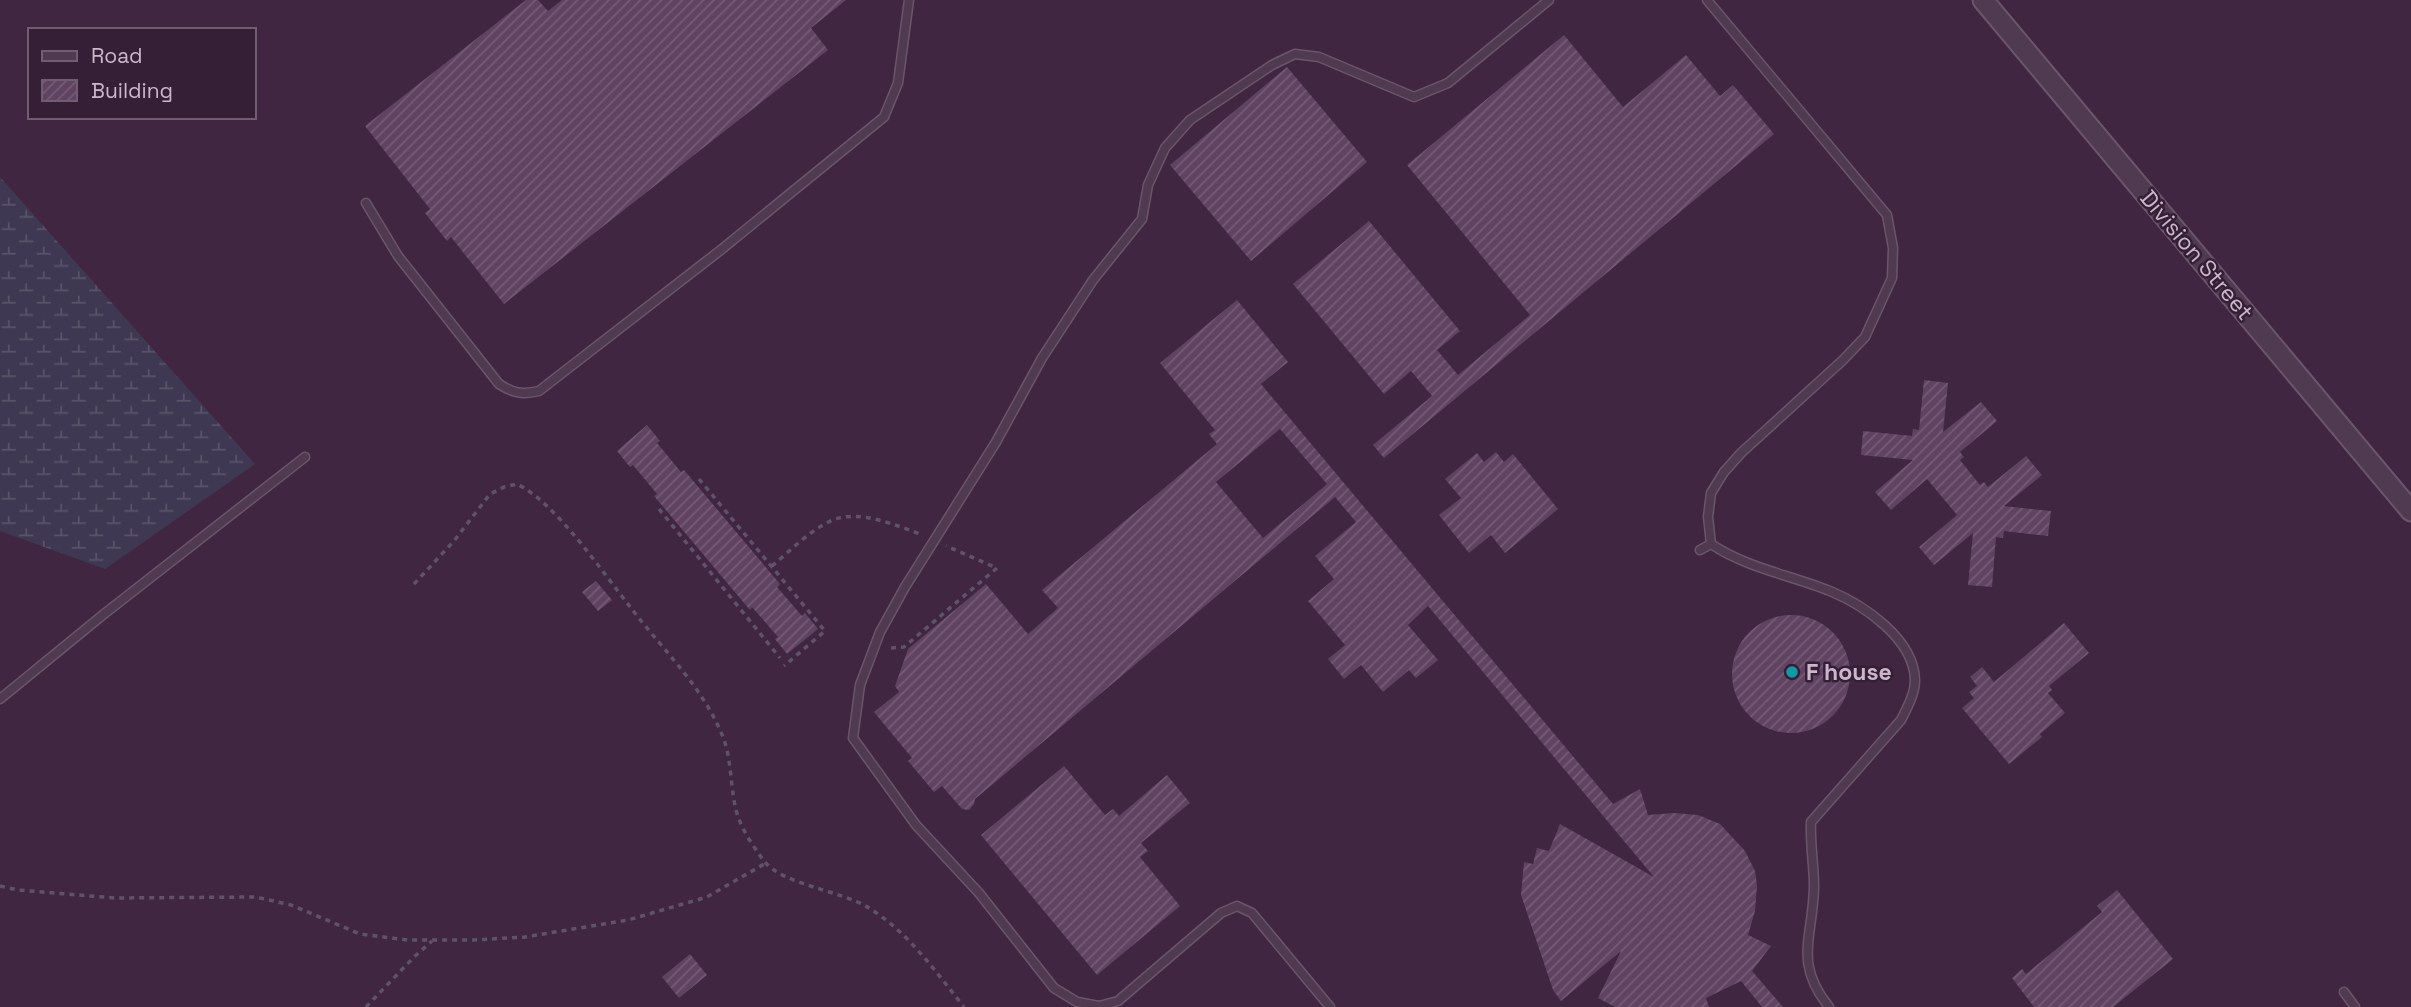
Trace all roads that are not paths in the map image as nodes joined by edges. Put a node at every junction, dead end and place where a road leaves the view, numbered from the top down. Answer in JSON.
{"nodes":[{"id":1,"x":909,"y":0,"type":"edge"},
{"id":2,"x":1549,"y":0,"type":"edge"},
{"id":3,"x":1707,"y":0,"type":"edge"},
{"id":4,"x":1983,"y":0,"type":"edge"},
{"id":5,"x":366,"y":203,"type":"dead end"},
{"id":6,"x":304,"y":457,"type":"dead end"},
{"id":7,"x":2411,"y":511,"type":"edge"},
{"id":8,"x":1711,"y":544,"type":"junction"},
{"id":9,"x":1700,"y":550,"type":"dead end"},
{"id":10,"x":0,"y":699,"type":"edge"},
{"id":11,"x":2344,"y":992,"type":"dead end"},
{"id":12,"x":1330,"y":1007,"type":"edge"},
{"id":13,"x":1829,"y":1007,"type":"edge"},
{"id":14,"x":2355,"y":1007,"type":"edge"}],
"edges":[{"from":1,"to":5,"type":"lane"},
{"from":2,"to":12,"type":"lane"},
{"from":3,"to":8,"type":"lane"},
{"from":4,"to":7,"type":"street","name":"Division Street"},
{"from":6,"to":10,"type":"lane"},
{"from":8,"to":9,"type":"lane"},
{"from":8,"to":13,"type":"lane"},
{"from":11,"to":14,"type":"lane"}]}
